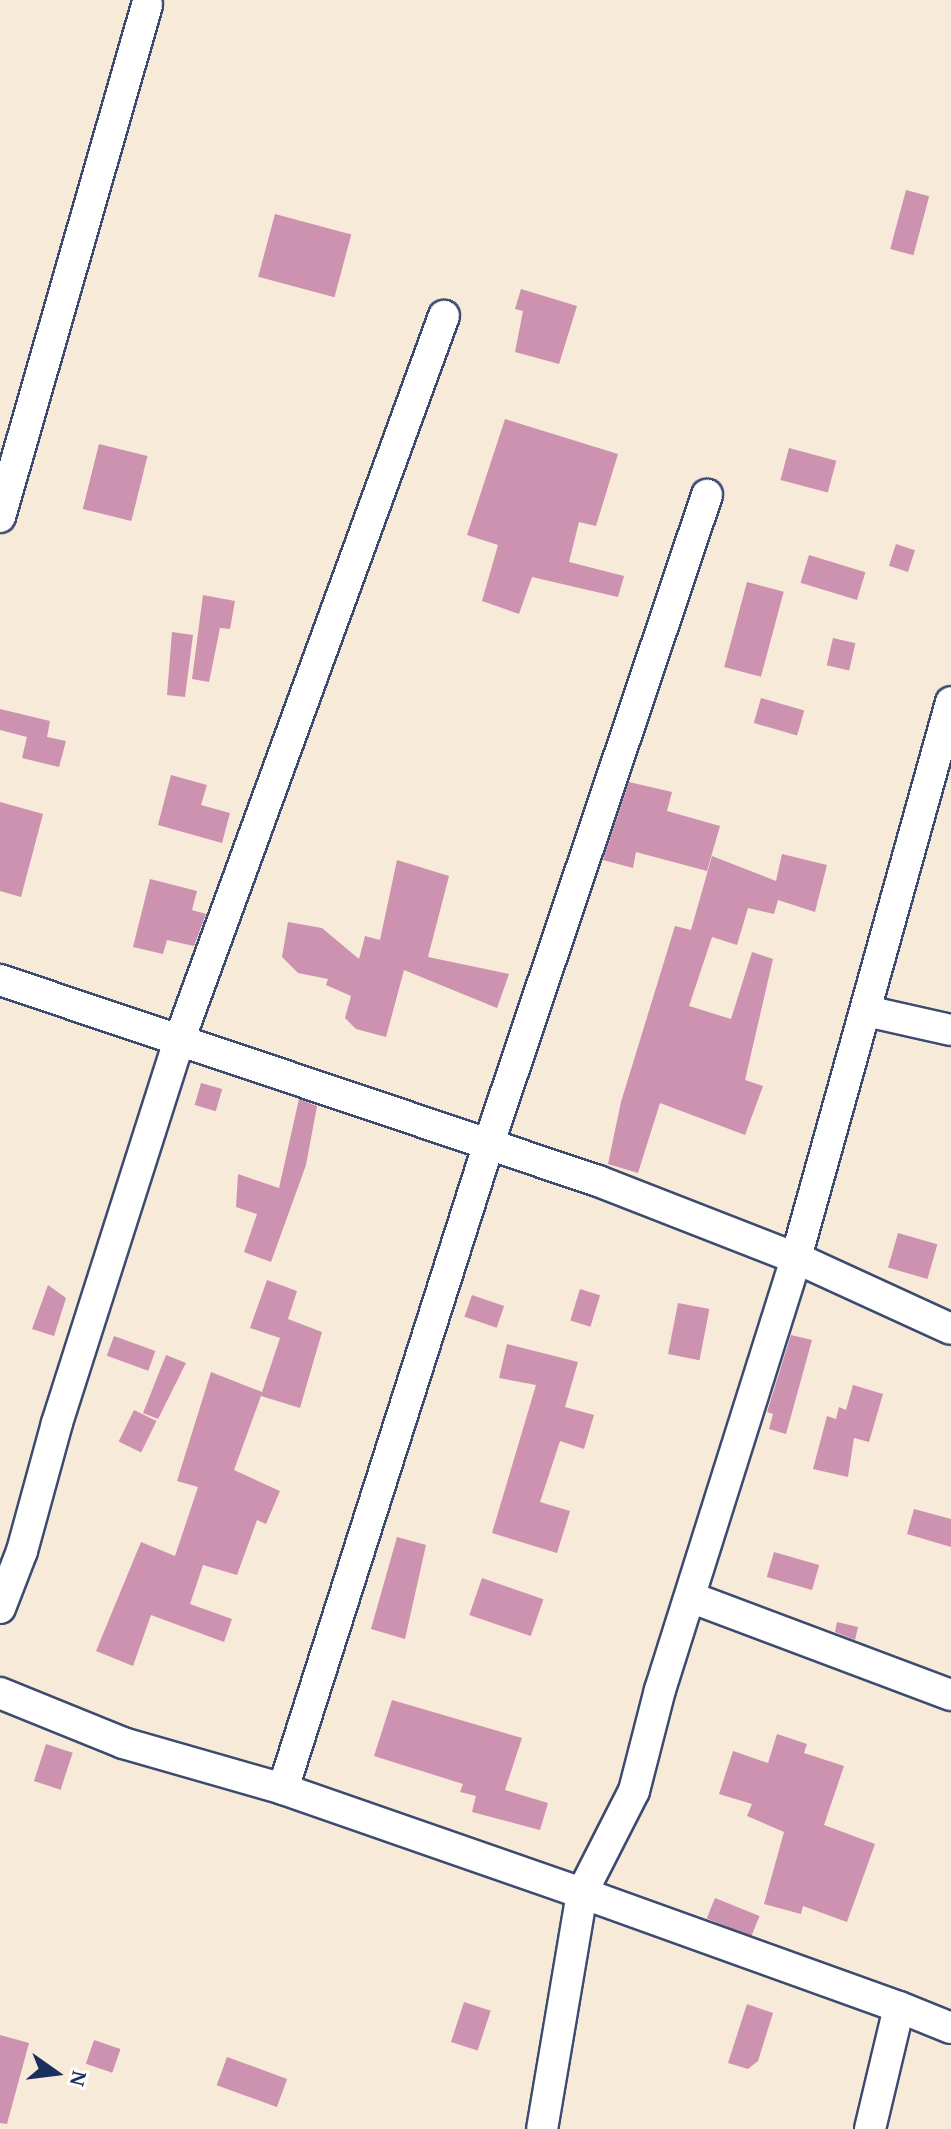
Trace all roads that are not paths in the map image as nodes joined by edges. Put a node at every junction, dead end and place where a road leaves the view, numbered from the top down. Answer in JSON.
{"nodes":[{"id":1,"x":147,"y":5,"type":"dead end"},
{"id":2,"x":444,"y":316,"type":"dead end"},
{"id":3,"x":707,"y":495,"type":"dead end"},
{"id":4,"x":0,"y":517,"type":"edge"},
{"id":5,"x":951,"y":702,"type":"edge"},
{"id":6,"x":0,"y":980,"type":"edge"},
{"id":7,"x":866,"y":1011,"type":"junction"},
{"id":8,"x":951,"y":1030,"type":"edge"},
{"id":9,"x":180,"y":1038,"type":"junction"},
{"id":10,"x":489,"y":1143,"type":"junction"},
{"id":11,"x":796,"y":1258,"type":"junction"},
{"id":12,"x":951,"y":1329,"type":"edge"},
{"id":13,"x":690,"y":1597,"type":"junction"},
{"id":14,"x":0,"y":1608,"type":"edge"},
{"id":15,"x":0,"y":1693,"type":"edge"},
{"id":16,"x":951,"y":1695,"type":"edge"},
{"id":17,"x":283,"y":1789,"type":"junction"},
{"id":18,"x":582,"y":1893,"type":"junction"},
{"id":19,"x":899,"y":2007,"type":"junction"},
{"id":20,"x":951,"y":2028,"type":"edge"},
{"id":21,"x":542,"y":2129,"type":"edge"},
{"id":22,"x":870,"y":2129,"type":"edge"}],
"edges":[{"from":1,"to":4,"type":"street"},
{"from":2,"to":9,"type":"street"},
{"from":3,"to":10,"type":"street"},
{"from":5,"to":7,"type":"street"},
{"from":6,"to":9,"type":"street"},
{"from":7,"to":8,"type":"street"},
{"from":7,"to":11,"type":"street"},
{"from":9,"to":10,"type":"street"},
{"from":9,"to":14,"type":"street"},
{"from":10,"to":11,"type":"street"},
{"from":10,"to":17,"type":"street"},
{"from":11,"to":12,"type":"street"},
{"from":11,"to":13,"type":"street"},
{"from":13,"to":16,"type":"street"},
{"from":13,"to":18,"type":"street"},
{"from":15,"to":17,"type":"street"},
{"from":17,"to":18,"type":"street"},
{"from":18,"to":19,"type":"street"},
{"from":18,"to":21,"type":"street"},
{"from":19,"to":20,"type":"street"},
{"from":19,"to":22,"type":"street"}]}
